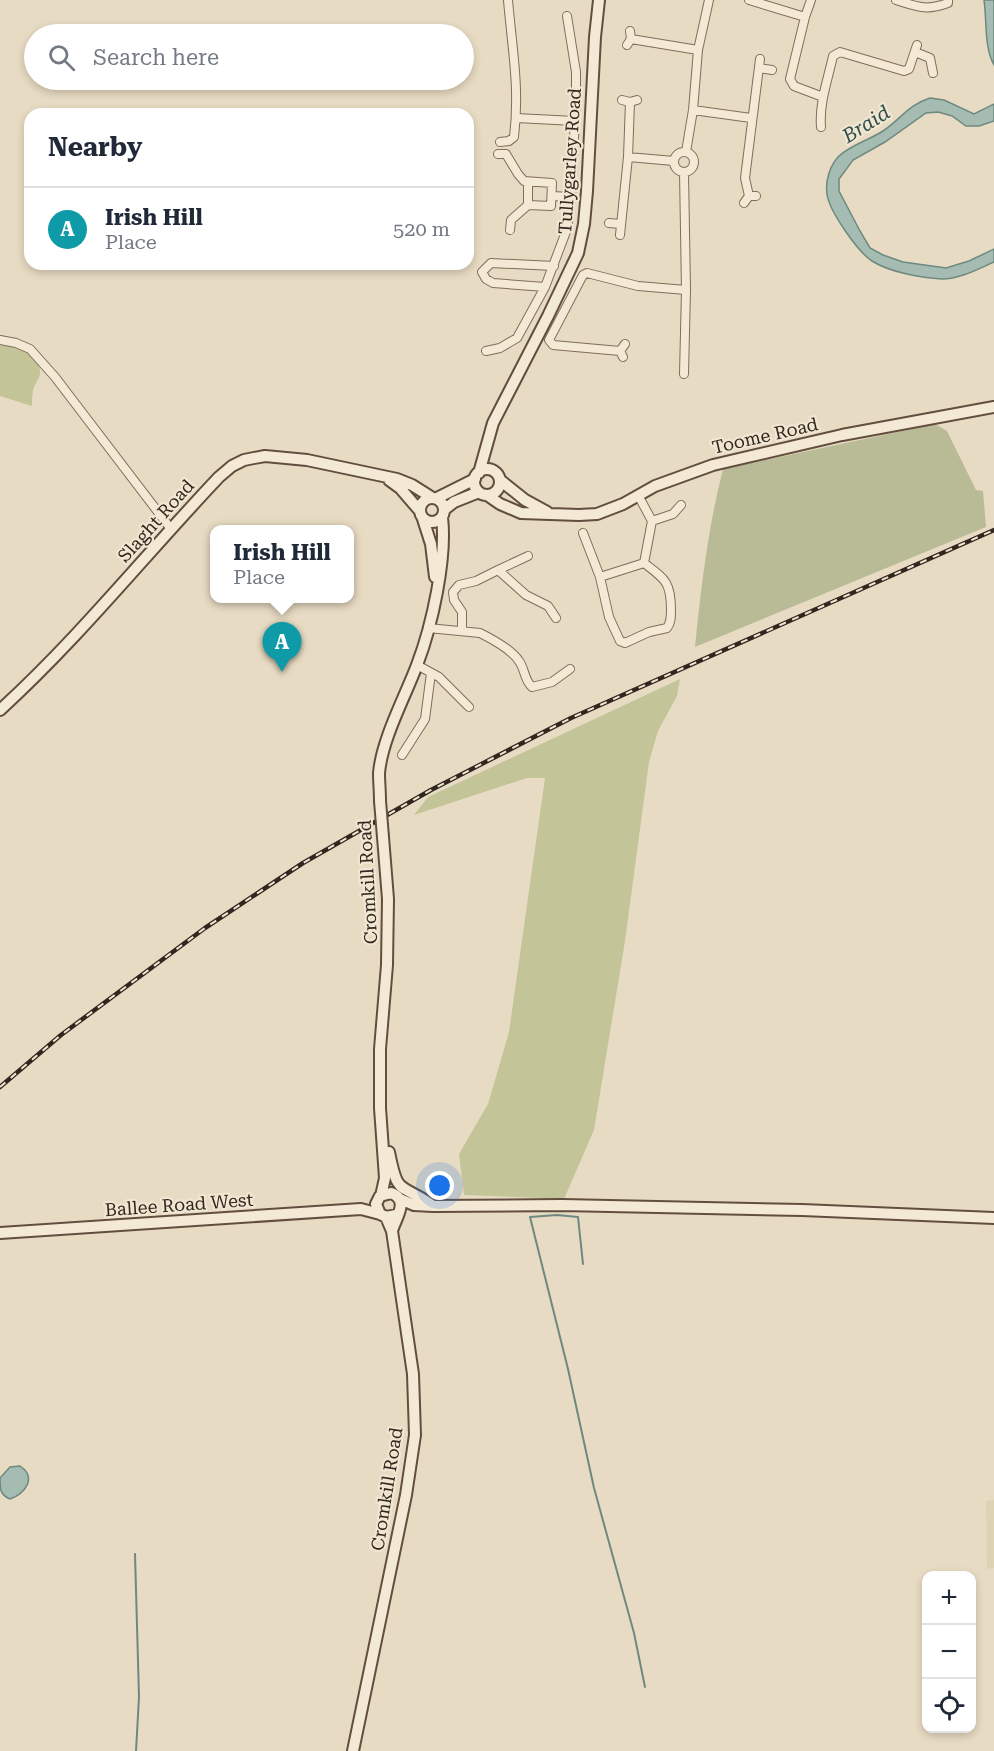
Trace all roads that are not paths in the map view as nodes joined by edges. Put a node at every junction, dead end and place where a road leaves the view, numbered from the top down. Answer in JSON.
{"nodes":[{"id":1,"x":508,"y":0,"type":"edge"},
{"id":2,"x":709,"y":0,"type":"edge"},
{"id":3,"x":749,"y":0,"type":"edge"},
{"id":4,"x":811,"y":0,"type":"edge"},
{"id":5,"x":897,"y":0,"type":"edge"},
{"id":6,"x":948,"y":0,"type":"edge"},
{"id":7,"x":597,"y":1,"type":"edge"},
{"id":8,"x":567,"y":16,"type":"dead end"},
{"id":9,"x":805,"y":17,"type":"junction"},
{"id":10,"x":629,"y":38,"type":"dead end"},
{"id":11,"x":698,"y":50,"type":"junction"},
{"id":12,"x":772,"y":70,"type":"dead end"},
{"id":13,"x":933,"y":73,"type":"dead end"},
{"id":14,"x":823,"y":97,"type":"junction"},
{"id":15,"x":630,"y":101,"type":"dead end"},
{"id":16,"x":693,"y":110,"type":"junction"},
{"id":17,"x":516,"y":118,"type":"junction"},
{"id":18,"x":751,"y":118,"type":"junction"},
{"id":19,"x":575,"y":120,"type":"junction"},
{"id":20,"x":830,"y":122,"type":"dead end"},
{"id":21,"x":500,"y":142,"type":"dead end"},
{"id":22,"x":686,"y":152,"type":"junction"},
{"id":23,"x":498,"y":154,"type":"dead end"},
{"id":24,"x":628,"y":157,"type":"junction"},
{"id":25,"x":674,"y":161,"type":"junction"},
{"id":26,"x":684,"y":172,"type":"junction"},
{"id":27,"x":528,"y":182,"type":"junction"},
{"id":28,"x":552,"y":196,"type":"junction"},
{"id":29,"x":571,"y":196,"type":"junction"},
{"id":30,"x":749,"y":198,"type":"dead end"},
{"id":31,"x":528,"y":205,"type":"junction"},
{"id":32,"x":609,"y":223,"type":"dead end"},
{"id":33,"x":621,"y":224,"type":"junction"},
{"id":34,"x":510,"y":230,"type":"dead end"},
{"id":35,"x":620,"y":235,"type":"dead end"},
{"id":36,"x":554,"y":266,"type":"junction"},
{"id":37,"x":545,"y":287,"type":"junction"},
{"id":38,"x":686,"y":290,"type":"junction"},
{"id":39,"x":0,"y":340,"type":"edge"},
{"id":40,"x":625,"y":344,"type":"dead end"},
{"id":41,"x":486,"y":351,"type":"dead end"},
{"id":42,"x":684,"y":375,"type":"dead end"},
{"id":43,"x":994,"y":407,"type":"edge"},
{"id":44,"x":487,"y":444,"type":"junction"},
{"id":45,"x":381,"y":475,"type":"junction"},
{"id":46,"x":477,"y":476,"type":"junction"},
{"id":47,"x":496,"y":476,"type":"junction"},
{"id":48,"x":483,"y":493,"type":"junction"},
{"id":49,"x":638,"y":495,"type":"junction"},
{"id":50,"x":434,"y":498,"type":"junction"},
{"id":51,"x":681,"y":505,"type":"dead end"},
{"id":52,"x":443,"y":513,"type":"junction"},
{"id":53,"x":550,"y":513,"type":"junction"},
{"id":54,"x":421,"y":514,"type":"junction"},
{"id":55,"x":652,"y":521,"type":"junction"},
{"id":56,"x":171,"y":529,"type":"junction"},
{"id":57,"x":583,"y":533,"type":"dead end"},
{"id":58,"x":528,"y":556,"type":"dead end"},
{"id":59,"x":644,"y":563,"type":"junction"},
{"id":60,"x":498,"y":570,"type":"junction"},
{"id":61,"x":600,"y":577,"type":"junction"},
{"id":62,"x":435,"y":592,"type":"junction"},
{"id":63,"x":556,"y":618,"type":"dead end"},
{"id":64,"x":429,"y":628,"type":"junction"},
{"id":65,"x":462,"y":631,"type":"junction"},
{"id":66,"x":417,"y":665,"type":"junction"},
{"id":67,"x":570,"y":669,"type":"dead end"},
{"id":68,"x":431,"y":673,"type":"junction"},
{"id":69,"x":469,"y":707,"type":"dead end"},
{"id":70,"x":0,"y":710,"type":"edge"},
{"id":71,"x":402,"y":755,"type":"dead end"},
{"id":72,"x":380,"y":1117,"type":"junction"},
{"id":73,"x":385,"y":1178,"type":"junction"},
{"id":74,"x":397,"y":1196,"type":"junction"},
{"id":75,"x":379,"y":1198,"type":"junction"},
{"id":76,"x":414,"y":1205,"type":"junction"},
{"id":77,"x":433,"y":1206,"type":"junction"},
{"id":78,"x":361,"y":1209,"type":"junction"},
{"id":79,"x":391,"y":1214,"type":"junction"},
{"id":80,"x":994,"y":1218,"type":"edge"},
{"id":81,"x":0,"y":1233,"type":"edge"},
{"id":82,"x":353,"y":1751,"type":"edge"}],
"edges":[{"from":1,"to":17,"type":"street"},
{"from":2,"to":11,"type":"street"},
{"from":3,"to":9,"type":"street"},
{"from":4,"to":9,"type":"street"},
{"from":5,"to":6,"type":"street"},
{"from":7,"to":44,"type":"street","name":"Tullygarley Road"},
{"from":8,"to":19,"type":"street"},
{"from":9,"to":14,"type":"street"},
{"from":10,"to":11,"type":"street"},
{"from":11,"to":16,"type":"street"},
{"from":12,"to":18,"type":"street"},
{"from":13,"to":14,"type":"street"},
{"from":14,"to":20,"type":"street"},
{"from":15,"to":24,"type":"street"},
{"from":16,"to":18,"type":"street"},
{"from":16,"to":22,"type":"street"},
{"from":17,"to":19,"type":"street"},
{"from":17,"to":21,"type":"street"},
{"from":18,"to":30,"type":"street"},
{"from":19,"to":29,"type":"street"},
{"from":22,"to":25,"type":"street"},
{"from":22,"to":26,"type":"street"},
{"from":23,"to":27,"type":"street"},
{"from":24,"to":25,"type":"street"},
{"from":24,"to":33,"type":"street"},
{"from":25,"to":26,"type":"street"},
{"from":26,"to":38,"type":"street"},
{"from":27,"to":28,"type":"street"},
{"from":27,"to":31,"type":"street"},
{"from":28,"to":29,"type":"street"},
{"from":28,"to":31,"type":"street"},
{"from":29,"to":36,"type":"street"},
{"from":31,"to":34,"type":"street"},
{"from":32,"to":33,"type":"street"},
{"from":33,"to":35,"type":"street"},
{"from":36,"to":37,"type":"street"},
{"from":36,"to":37,"type":"street"},
{"from":37,"to":41,"type":"street"},
{"from":38,"to":40,"type":"street"},
{"from":38,"to":42,"type":"street"},
{"from":39,"to":56,"type":"street"},
{"from":43,"to":49,"type":"street","name":"Toome Road"},
{"from":44,"to":46,"type":"street","name":"Tullygarley Road"},
{"from":44,"to":47,"type":"street"},
{"from":45,"to":50,"type":"street","name":"Slaght Road"},
{"from":45,"to":54,"type":"street","name":"Slaght Road"},
{"from":45,"to":56,"type":"street","name":"Slaght Road"},
{"from":46,"to":47,"type":"street"},
{"from":46,"to":48,"type":"street"},
{"from":46,"to":50,"type":"street"},
{"from":47,"to":48,"type":"street"},
{"from":47,"to":53,"type":"street","name":"Toome Road"},
{"from":48,"to":52,"type":"street"},
{"from":48,"to":53,"type":"street","name":"Toome Road"},
{"from":49,"to":53,"type":"street","name":"Toome Road"},
{"from":49,"to":55,"type":"street"},
{"from":50,"to":52,"type":"street"},
{"from":50,"to":54,"type":"street"},
{"from":51,"to":55,"type":"street"},
{"from":52,"to":54,"type":"street"},
{"from":52,"to":62,"type":"street","name":"Cromkill Road"},
{"from":54,"to":62,"type":"street","name":"Cromkill Road"},
{"from":55,"to":59,"type":"street"},
{"from":56,"to":70,"type":"street","name":"Slaght Road"},
{"from":57,"to":61,"type":"street"},
{"from":58,"to":60,"type":"street"},
{"from":59,"to":61,"type":"street"},
{"from":59,"to":61,"type":"street"},
{"from":60,"to":63,"type":"street"},
{"from":60,"to":65,"type":"street"},
{"from":62,"to":64,"type":"street","name":"Cromkill Road"},
{"from":64,"to":65,"type":"street"},
{"from":64,"to":66,"type":"street","name":"Cromkill Road"},
{"from":65,"to":67,"type":"street"},
{"from":66,"to":68,"type":"street"},
{"from":66,"to":72,"type":"street","name":"Cromkill Road","bridge":true},
{"from":68,"to":69,"type":"street"},
{"from":68,"to":71,"type":"street"},
{"from":72,"to":73,"type":"street","name":"Cromkill Road"},
{"from":72,"to":77,"type":"street"},
{"from":73,"to":74,"type":"street","name":"Cromkill Road"},
{"from":73,"to":75,"type":"street","name":"Cromkill Road"},
{"from":74,"to":75,"type":"street"},
{"from":74,"to":76,"type":"street"},
{"from":74,"to":79,"type":"street"},
{"from":75,"to":78,"type":"street","name":"Ballee Road West"},
{"from":75,"to":79,"type":"street"},
{"from":76,"to":77,"type":"street"},
{"from":76,"to":79,"type":"street"},
{"from":77,"to":80,"type":"street"},
{"from":78,"to":79,"type":"street","name":"Ballee Road West"},
{"from":78,"to":81,"type":"street","name":"Ballee Road West"},
{"from":79,"to":82,"type":"street","name":"Cromkill Road"}]}
